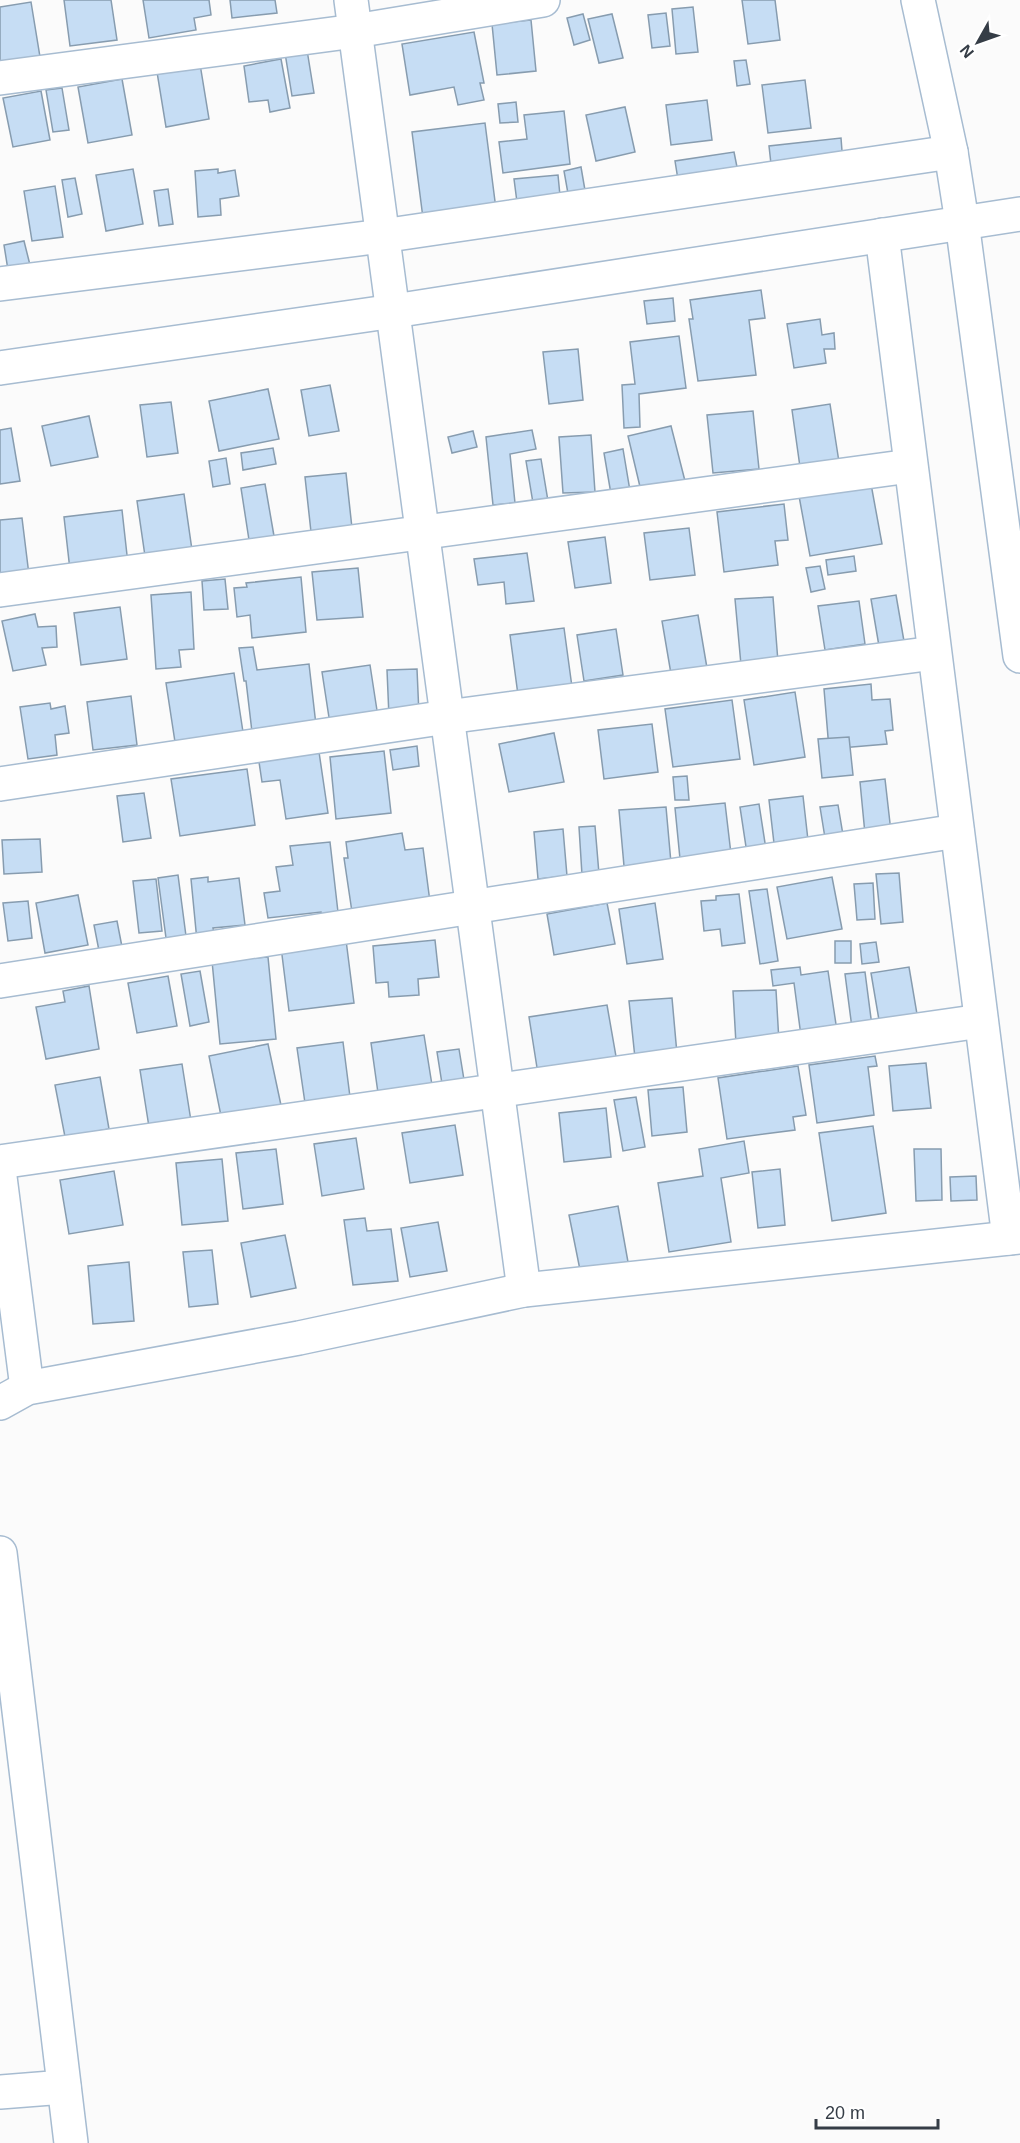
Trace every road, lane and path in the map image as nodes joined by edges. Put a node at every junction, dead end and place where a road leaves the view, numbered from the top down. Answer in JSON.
{"nodes":[{"id":1,"x":543,"y":0,"type":"edge"},
{"id":2,"x":918,"y":0,"type":"edge"},
{"id":3,"x":353,"y":15,"type":"edge"},
{"id":4,"x":0,"y":78,"type":"edge"},
{"id":5,"x":951,"y":152,"type":"junction"},
{"id":6,"x":1020,"y":214,"type":"edge"},
{"id":7,"x":962,"y":222,"type":"junction"},
{"id":8,"x":882,"y":235,"type":"junction"},
{"id":9,"x":382,"y":236,"type":"junction"},
{"id":10,"x":0,"y":284,"type":"edge"},
{"id":11,"x":393,"y":310,"type":"junction"},
{"id":12,"x":0,"y":368,"type":"edge"},
{"id":13,"x":910,"y":466,"type":"junction"},
{"id":14,"x":422,"y":534,"type":"junction"},
{"id":15,"x":0,"y":590,"type":"edge"},
{"id":16,"x":1020,"y":652,"type":"edge"},
{"id":17,"x":934,"y":653,"type":"junction"},
{"id":18,"x":447,"y":717,"type":"junction"},
{"id":19,"x":0,"y":784,"type":"edge"},
{"id":20,"x":957,"y":831,"type":"junction"},
{"id":21,"x":473,"y":906,"type":"junction"},
{"id":22,"x":0,"y":981,"type":"edge"},
{"id":23,"x":981,"y":1022,"type":"junction"},
{"id":24,"x":497,"y":1090,"type":"junction"},
{"id":25,"x":0,"y":1162,"type":"edge"},
{"id":26,"x":0,"y":1177,"type":"edge"},
{"id":27,"x":1015,"y":1238,"type":"edge"},
{"id":28,"x":524,"y":1290,"type":"junction"},
{"id":29,"x":13,"y":1395,"type":"edge"},
{"id":30,"x":0,"y":1553,"type":"edge"},
{"id":31,"x":64,"y":2087,"type":"junction"},
{"id":32,"x":0,"y":2092,"type":"edge"},
{"id":33,"x":71,"y":2143,"type":"edge"}],
"edges":[{"from":1,"to":3,"type":"street"},
{"from":2,"to":5,"type":"street"},
{"from":3,"to":4,"type":"street"},
{"from":3,"to":9,"type":"street"},
{"from":5,"to":7,"type":"street"},
{"from":5,"to":9,"type":"street"},
{"from":6,"to":7,"type":"street"},
{"from":7,"to":8,"type":"street"},
{"from":7,"to":16,"type":"street"},
{"from":8,"to":11,"type":"street"},
{"from":8,"to":13,"type":"street"},
{"from":9,"to":10,"type":"street"},
{"from":9,"to":11,"type":"street"},
{"from":11,"to":12,"type":"street"},
{"from":11,"to":14,"type":"street"},
{"from":13,"to":14,"type":"street"},
{"from":13,"to":17,"type":"street"},
{"from":14,"to":15,"type":"street"},
{"from":14,"to":18,"type":"street"},
{"from":17,"to":18,"type":"street"},
{"from":17,"to":20,"type":"street"},
{"from":18,"to":19,"type":"street"},
{"from":18,"to":21,"type":"street"},
{"from":20,"to":21,"type":"street"},
{"from":20,"to":23,"type":"street"},
{"from":21,"to":22,"type":"street"},
{"from":21,"to":24,"type":"street"},
{"from":23,"to":24,"type":"street"},
{"from":23,"to":27,"type":"street"},
{"from":24,"to":25,"type":"street"},
{"from":24,"to":28,"type":"street"},
{"from":26,"to":29,"type":"street"},
{"from":27,"to":28,"type":"street"},
{"from":28,"to":29,"type":"street"},
{"from":30,"to":31,"type":"street"},
{"from":31,"to":32,"type":"street"},
{"from":31,"to":33,"type":"street"}]}
